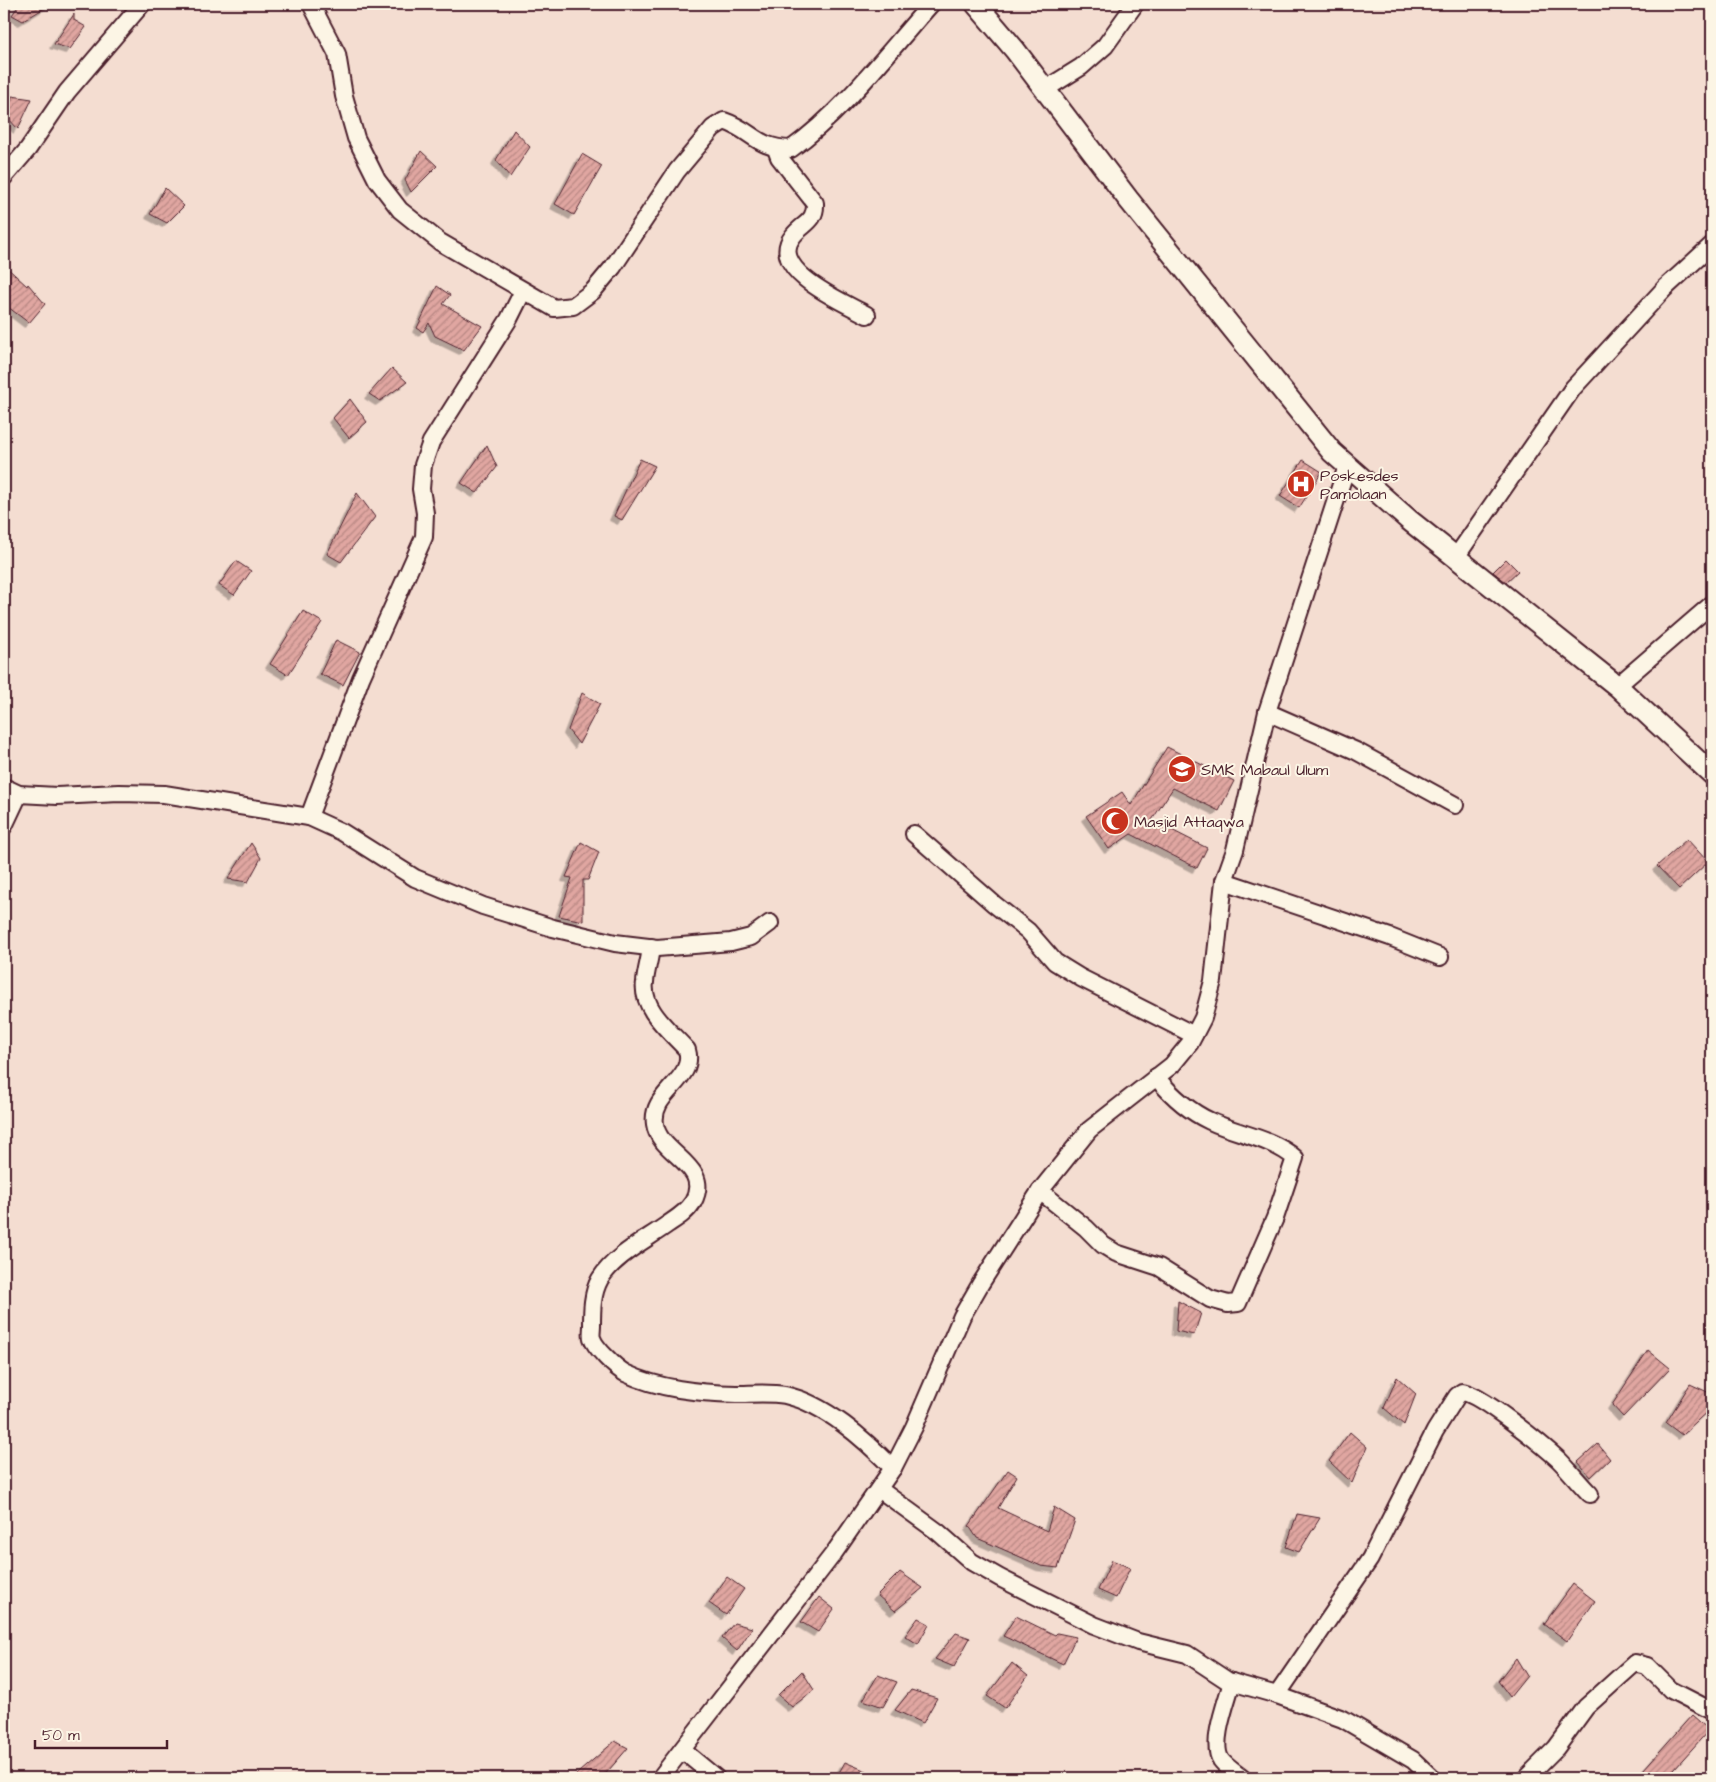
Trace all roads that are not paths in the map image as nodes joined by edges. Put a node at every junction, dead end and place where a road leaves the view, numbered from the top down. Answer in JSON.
{"nodes":[{"id":1,"x":312,"y":4,"type":"edge"},
{"id":2,"x":931,"y":4,"type":"edge"},
{"id":3,"x":976,"y":4,"type":"edge"},
{"id":4,"x":1135,"y":4,"type":"edge"},
{"id":5,"x":135,"y":6,"type":"edge"},
{"id":6,"x":1044,"y":90,"type":"junction"},
{"id":7,"x":776,"y":149,"type":"junction"},
{"id":8,"x":4,"y":177,"type":"edge"},
{"id":9,"x":1712,"y":245,"type":"edge"},
{"id":10,"x":523,"y":291,"type":"junction"},
{"id":11,"x":867,"y":315,"type":"dead end"},
{"id":12,"x":1347,"y":466,"type":"junction"},
{"id":13,"x":1456,"y":557,"type":"junction"},
{"id":14,"x":1712,"y":604,"type":"edge"},
{"id":15,"x":1617,"y":686,"type":"junction"},
{"id":16,"x":1268,"y":712,"type":"junction"},
{"id":17,"x":1712,"y":774,"type":"edge"},
{"id":18,"x":4,"y":787,"type":"edge"},
{"id":19,"x":19,"y":794,"type":"junction"},
{"id":20,"x":1455,"y":805,"type":"dead end"},
{"id":21,"x":310,"y":818,"type":"junction"},
{"id":22,"x":4,"y":826,"type":"edge"},
{"id":23,"x":914,"y":834,"type":"dead end"},
{"id":24,"x":1224,"y":881,"type":"junction"},
{"id":25,"x":770,"y":923,"type":"dead end"},
{"id":26,"x":651,"y":947,"type":"junction"},
{"id":27,"x":1440,"y":957,"type":"dead end"},
{"id":28,"x":1194,"y":1035,"type":"junction"},
{"id":29,"x":1156,"y":1077,"type":"junction"},
{"id":30,"x":1040,"y":1191,"type":"junction"},
{"id":31,"x":893,"y":1468,"type":"junction"},
{"id":32,"x":879,"y":1489,"type":"junction"},
{"id":33,"x":1590,"y":1494,"type":"dead end"},
{"id":34,"x":1232,"y":1682,"type":"junction"},
{"id":35,"x":1277,"y":1694,"type":"junction"},
{"id":36,"x":1712,"y":1711,"type":"edge"},
{"id":37,"x":682,"y":1750,"type":"junction"},
{"id":38,"x":660,"y":1778,"type":"edge"},
{"id":39,"x":716,"y":1778,"type":"edge"},
{"id":40,"x":1242,"y":1778,"type":"edge"},
{"id":41,"x":1432,"y":1778,"type":"edge"},
{"id":42,"x":1526,"y":1778,"type":"edge"}],
"edges":[{"from":1,"to":10,"type":"street"},
{"from":2,"to":7,"type":"street"},
{"from":3,"to":6,"type":"street"},
{"from":4,"to":6,"type":"street"},
{"from":5,"to":8,"type":"street"},
{"from":6,"to":12,"type":"street"},
{"from":7,"to":10,"type":"street"},
{"from":7,"to":11,"type":"street"},
{"from":9,"to":13,"type":"street"},
{"from":10,"to":21,"type":"street"},
{"from":12,"to":13,"type":"street"},
{"from":12,"to":16,"type":"street"},
{"from":13,"to":15,"type":"street"},
{"from":14,"to":15,"type":"street"},
{"from":15,"to":17,"type":"street"},
{"from":16,"to":20,"type":"street"},
{"from":16,"to":24,"type":"street"},
{"from":18,"to":19,"type":"street"},
{"from":19,"to":21,"type":"street"},
{"from":19,"to":22,"type":"street"},
{"from":21,"to":26,"type":"street"},
{"from":23,"to":28,"type":"street"},
{"from":24,"to":27,"type":"street"},
{"from":24,"to":28,"type":"street"},
{"from":25,"to":26,"type":"street"},
{"from":26,"to":31,"type":"street"},
{"from":28,"to":29,"type":"street"},
{"from":29,"to":30,"type":"street"},
{"from":29,"to":30,"type":"street"},
{"from":30,"to":31,"type":"street"},
{"from":31,"to":32,"type":"street"},
{"from":32,"to":34,"type":"street"},
{"from":32,"to":37,"type":"street"},
{"from":33,"to":35,"type":"street"},
{"from":34,"to":35,"type":"street"},
{"from":34,"to":40,"type":"street"},
{"from":35,"to":41,"type":"street"},
{"from":36,"to":42,"type":"street"},
{"from":37,"to":38,"type":"street"},
{"from":37,"to":39,"type":"street"}]}
